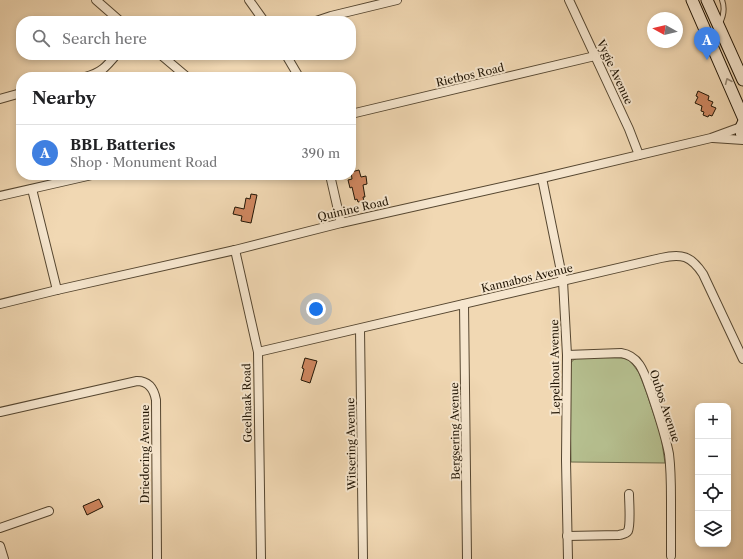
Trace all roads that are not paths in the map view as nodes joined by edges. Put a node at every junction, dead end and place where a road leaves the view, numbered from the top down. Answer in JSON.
{"nodes":[{"id":1,"x":96,"y":0,"type":"edge"},
{"id":2,"x":249,"y":0,"type":"edge"},
{"id":3,"x":396,"y":0,"type":"edge"},
{"id":4,"x":569,"y":0,"type":"edge"},
{"id":5,"x":692,"y":0,"type":"edge"},
{"id":6,"x":707,"y":0,"type":"edge"},
{"id":7,"x":722,"y":0,"type":"edge"},
{"id":8,"x":114,"y":16,"type":"edge"},
{"id":9,"x":260,"y":16,"type":"edge"},
{"id":10,"x":331,"y":16,"type":"edge"},
{"id":11,"x":719,"y":25,"type":"junction"},
{"id":12,"x":595,"y":56,"type":"junction"},
{"id":13,"x":112,"y":60,"type":"edge"},
{"id":14,"x":167,"y":60,"type":"edge"},
{"id":15,"x":289,"y":60,"type":"edge"},
{"id":16,"x":99,"y":72,"type":"edge"},
{"id":17,"x":182,"y":72,"type":"edge"},
{"id":18,"x":296,"y":72,"type":"edge"},
{"id":19,"x":743,"y":80,"type":"edge"},
{"id":20,"x":16,"y":94,"type":"edge"},
{"id":21,"x":0,"y":99,"type":"edge"},
{"id":22,"x":356,"y":113,"type":"edge"},
{"id":23,"x":742,"y":126,"type":"edge"},
{"id":24,"x":710,"y":138,"type":"junction"},
{"id":25,"x":743,"y":140,"type":"edge"},
{"id":26,"x":639,"y":155,"type":"junction"},
{"id":27,"x":542,"y":178,"type":"junction"},
{"id":28,"x":71,"y":180,"type":"edge"},
{"id":29,"x":331,"y":180,"type":"edge"},
{"id":30,"x":32,"y":189,"type":"junction"},
{"id":31,"x":0,"y":196,"type":"edge"},
{"id":32,"x":341,"y":223,"type":"junction"},
{"id":33,"x":235,"y":250,"type":"junction"},
{"id":34,"x":563,"y":281,"type":"junction"},
{"id":35,"x":57,"y":290,"type":"junction"},
{"id":36,"x":0,"y":304,"type":"edge"},
{"id":37,"x":464,"y":304,"type":"junction"},
{"id":38,"x":360,"y":329,"type":"junction"},
{"id":39,"x":258,"y":352,"type":"junction"},
{"id":40,"x":567,"y":354,"type":"junction"},
{"id":41,"x":743,"y":359,"type":"edge"},
{"id":42,"x":0,"y":412,"type":"edge"},
{"id":43,"x":629,"y":494,"type":"dead end"},
{"id":44,"x":49,"y":512,"type":"dead end"},
{"id":45,"x":0,"y":528,"type":"edge"},
{"id":46,"x":567,"y":536,"type":"junction"},
{"id":47,"x":0,"y":546,"type":"edge"},
{"id":48,"x":671,"y":556,"type":"dead end"},
{"id":49,"x":4,"y":559,"type":"edge"},
{"id":50,"x":157,"y":559,"type":"edge"},
{"id":51,"x":261,"y":559,"type":"edge"},
{"id":52,"x":363,"y":559,"type":"edge"},
{"id":53,"x":467,"y":559,"type":"edge"},
{"id":54,"x":568,"y":559,"type":"edge"}],
"edges":[{"from":1,"to":8,"type":"street"},
{"from":2,"to":9,"type":"street"},
{"from":3,"to":10,"type":"street"},
{"from":4,"to":12,"type":"street","name":"Vygie Avenue"},
{"from":23,"to":5,"type":"main road","one_way":true},
{"from":6,"to":11,"type":"main road"},
{"from":7,"to":11,"type":"lane"},
{"from":11,"to":19,"type":"main road"},
{"from":12,"to":22,"type":"street","name":"Rietbos Road"},
{"from":12,"to":26,"type":"street","name":"Vygie Avenue"},
{"from":13,"to":16,"type":"street"},
{"from":14,"to":17,"type":"street"},
{"from":15,"to":18,"type":"street"},
{"from":20,"to":21,"type":"street"},
{"from":23,"to":24,"type":"street","name":"Quinine Road"},
{"from":24,"to":25,"type":"street","name":"Quinine Road"},
{"from":24,"to":26,"type":"street","name":"Quinine Road"},
{"from":26,"to":27,"type":"street","name":"Quinine Road"},
{"from":27,"to":32,"type":"street","name":"Quinine Road"},
{"from":27,"to":34,"type":"street","name":"Lepelhout Avenue"},
{"from":28,"to":30,"type":"street"},
{"from":29,"to":32,"type":"street"},
{"from":30,"to":31,"type":"street"},
{"from":30,"to":35,"type":"street"},
{"from":32,"to":33,"type":"street","name":"Quinine Road"},
{"from":33,"to":35,"type":"street","name":"Quinine Road"},
{"from":33,"to":39,"type":"street","name":"Geelhaak Road"},
{"from":34,"to":37,"type":"street","name":"Kannabos Avenue"},
{"from":34,"to":40,"type":"street","name":"Lepelhout Avenue"},
{"from":34,"to":41,"type":"street","name":"Kannabos Avenue"},
{"from":35,"to":36,"type":"street","name":"Quinine Road"},
{"from":37,"to":38,"type":"street","name":"Kannabos Avenue"},
{"from":37,"to":53,"type":"street","name":"Bergsering Avenue"},
{"from":38,"to":39,"type":"street","name":"Kannabos Avenue"},
{"from":38,"to":52,"type":"street","name":"Witsering Avenue"},
{"from":39,"to":51,"type":"street","name":"Geelhaak Road"},
{"from":40,"to":46,"type":"street","name":"Lepelhout Avenue"},
{"from":40,"to":48,"type":"street","name":"Oubos Avenue"},
{"from":42,"to":50,"type":"street","name":"Driedoring Avenue"},
{"from":43,"to":46,"type":"street"},
{"from":44,"to":45,"type":"street"},
{"from":46,"to":54,"type":"street","name":"Lepelhout Avenue"},
{"from":47,"to":49,"type":"street"}]}
